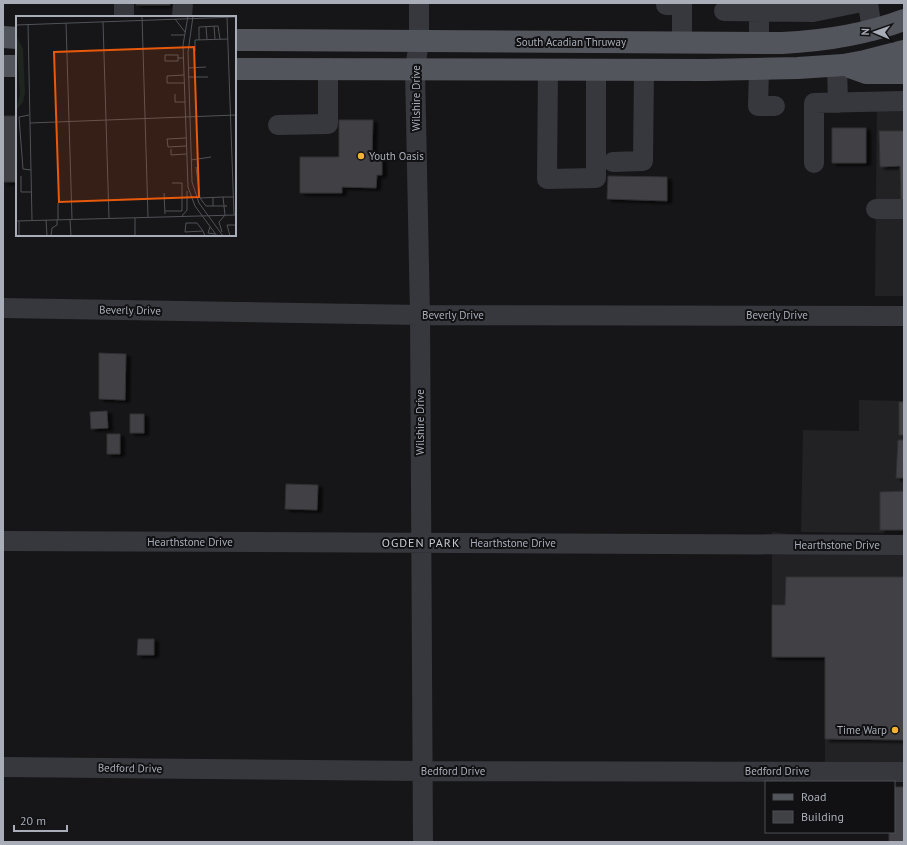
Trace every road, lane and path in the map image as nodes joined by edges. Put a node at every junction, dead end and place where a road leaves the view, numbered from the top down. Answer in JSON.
{"nodes":[{"id":1,"x":124,"y":3,"type":"edge"},
{"id":2,"x":183,"y":3,"type":"edge"},
{"id":3,"x":419,"y":3,"type":"edge"},
{"id":4,"x":666,"y":3,"type":"edge"},
{"id":5,"x":857,"y":3,"type":"edge"},
{"id":6,"x":868,"y":3,"type":"edge"},
{"id":7,"x":724,"y":11,"type":"dead end"},
{"id":8,"x":759,"y":12,"type":"junction"},
{"id":9,"x":124,"y":16,"type":"edge"},
{"id":10,"x":182,"y":16,"type":"edge"},
{"id":11,"x":904,"y":20,"type":"edge"},
{"id":12,"x":872,"y":31,"type":"junction"},
{"id":13,"x":3,"y":37,"type":"edge"},
{"id":14,"x":16,"y":38,"type":"edge"},
{"id":15,"x":236,"y":40,"type":"edge"},
{"id":16,"x":419,"y":41,"type":"junction"},
{"id":17,"x":682,"y":42,"type":"junction"},
{"id":18,"x":760,"y":43,"type":"junction"},
{"id":19,"x":904,"y":51,"type":"edge"},
{"id":20,"x":840,"y":65,"type":"junction"},
{"id":21,"x":3,"y":66,"type":"edge"},
{"id":22,"x":16,"y":66,"type":"edge"},
{"id":23,"x":328,"y":68,"type":"junction"},
{"id":24,"x":236,"y":69,"type":"edge"},
{"id":25,"x":548,"y":69,"type":"junction"},
{"id":26,"x":759,"y":69,"type":"junction"},
{"id":27,"x":415,"y":70,"type":"junction"},
{"id":28,"x":596,"y":70,"type":"junction"},
{"id":29,"x":644,"y":70,"type":"junction"},
{"id":30,"x":904,"y":73,"type":"edge"},
{"id":31,"x":904,"y":101,"type":"edge"},
{"id":32,"x":838,"y":103,"type":"junction"},
{"id":33,"x":776,"y":106,"type":"dead end"},
{"id":34,"x":278,"y":125,"type":"dead end"},
{"id":35,"x":613,"y":162,"type":"dead end"},
{"id":36,"x":814,"y":163,"type":"dead end"},
{"id":37,"x":876,"y":209,"type":"dead end"},
{"id":38,"x":904,"y":210,"type":"edge"},
{"id":39,"x":3,"y":308,"type":"edge"},
{"id":40,"x":420,"y":315,"type":"junction"},
{"id":41,"x":904,"y":316,"type":"edge"},
{"id":42,"x":3,"y":541,"type":"edge"},
{"id":43,"x":421,"y":543,"type":"junction"},
{"id":44,"x":904,"y":545,"type":"edge"},
{"id":45,"x":3,"y":766,"type":"edge"},
{"id":46,"x":423,"y":771,"type":"junction"},
{"id":47,"x":904,"y":772,"type":"edge"},
{"id":48,"x":423,"y":842,"type":"edge"}],
"edges":[{"from":1,"to":9,"type":"street"},
{"from":2,"to":10,"type":"street"},
{"from":3,"to":16,"type":"street","name":"Wilshire Drive"},
{"from":4,"to":17,"type":"street"},
{"from":5,"to":8,"type":"street"},
{"from":6,"to":12,"type":"street"},
{"from":7,"to":8,"type":"street"},
{"from":8,"to":18,"type":"street"},
{"from":11,"to":12,"type":"main road","name":"South Acadian Thruway"},
{"from":12,"to":18,"type":"main road","name":"South Acadian Thruway"},
{"from":13,"to":14,"type":"main road"},
{"from":15,"to":16,"type":"main road","name":"South Acadian Thruway"},
{"from":16,"to":17,"type":"main road","name":"South Acadian Thruway"},
{"from":16,"to":27,"type":"street","name":"Wilshire Drive"},
{"from":17,"to":18,"type":"main road","name":"South Acadian Thruway"},
{"from":19,"to":20,"type":"main road"},
{"from":20,"to":26,"type":"main road"},
{"from":20,"to":30,"type":"main road"},
{"from":20,"to":32,"type":"street"},
{"from":21,"to":22,"type":"main road"},
{"from":23,"to":24,"type":"main road"},
{"from":23,"to":27,"type":"main road"},
{"from":23,"to":34,"type":"street"},
{"from":25,"to":27,"type":"main road"},
{"from":25,"to":28,"type":"main road"},
{"from":25,"to":28,"type":"street"},
{"from":26,"to":29,"type":"main road"},
{"from":26,"to":33,"type":"street"},
{"from":27,"to":40,"type":"street","name":"Wilshire Drive"},
{"from":28,"to":29,"type":"main road"},
{"from":29,"to":35,"type":"street"},
{"from":31,"to":32,"type":"street"},
{"from":32,"to":36,"type":"street"},
{"from":37,"to":38,"type":"street"},
{"from":39,"to":40,"type":"street","name":"Beverly Drive"},
{"from":40,"to":41,"type":"street","name":"Beverly Drive"},
{"from":40,"to":43,"type":"street","name":"Wilshire Drive"},
{"from":42,"to":43,"type":"street","name":"Hearthstone Drive"},
{"from":43,"to":44,"type":"street","name":"Hearthstone Drive"},
{"from":43,"to":46,"type":"street","name":"Wilshire Drive"},
{"from":45,"to":46,"type":"street","name":"Bedford Drive"},
{"from":46,"to":47,"type":"street","name":"Bedford Drive"},
{"from":46,"to":48,"type":"street","name":"Wilshire Drive"}]}
